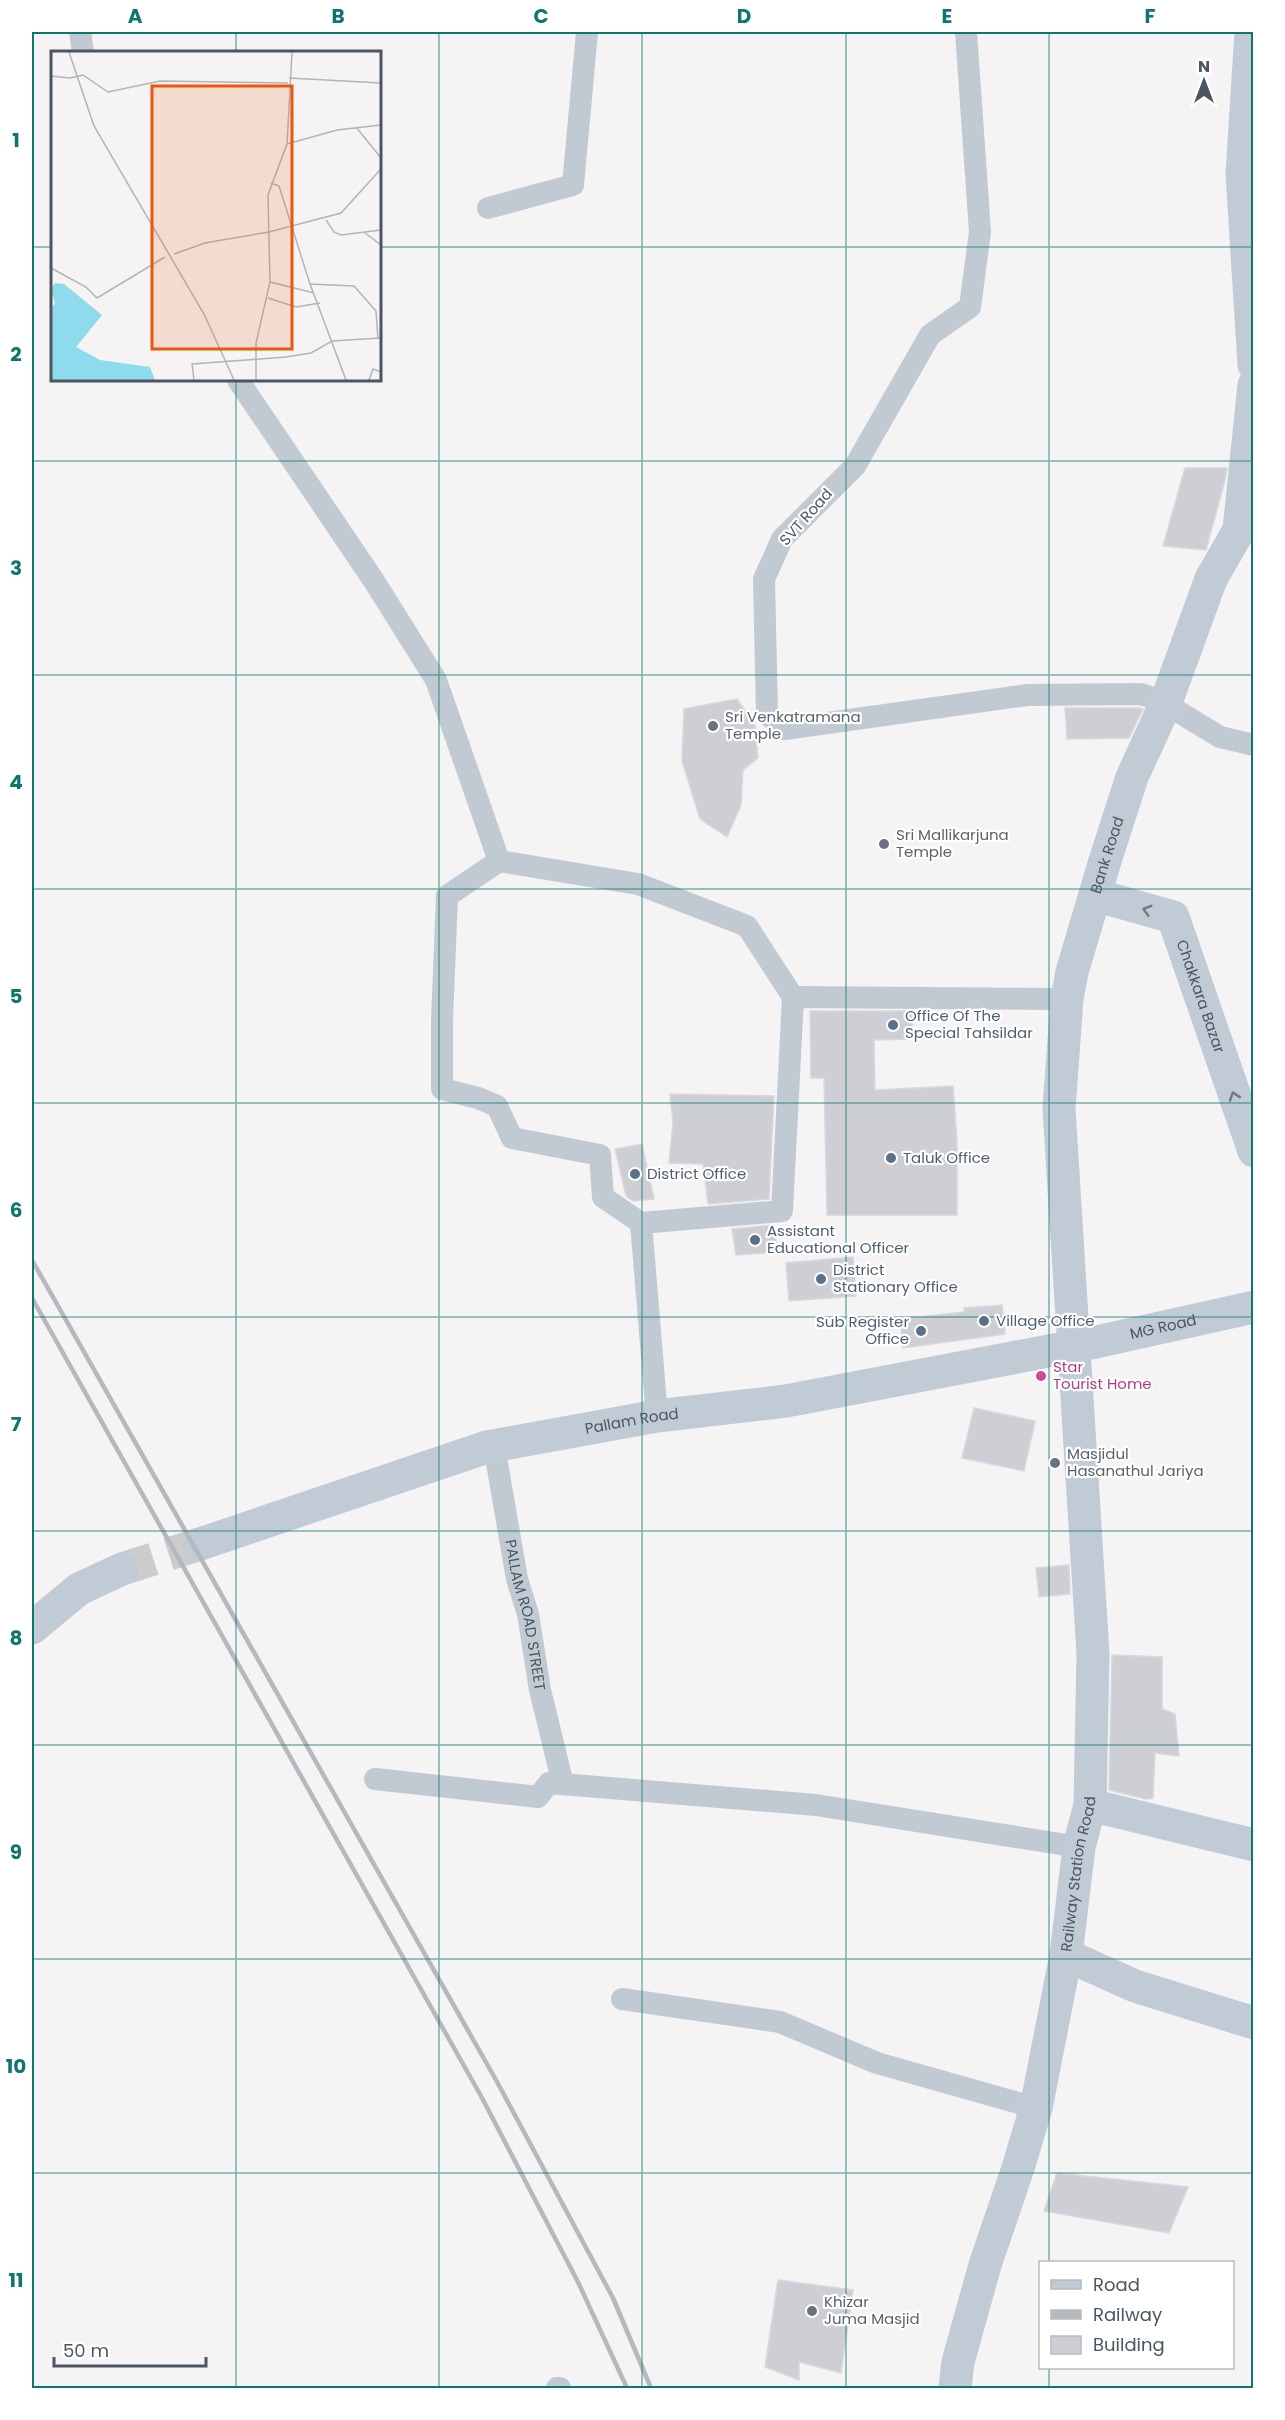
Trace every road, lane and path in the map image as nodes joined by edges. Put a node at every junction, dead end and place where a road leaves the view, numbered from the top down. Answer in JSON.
{"nodes":[{"id":1,"x":80,"y":32,"type":"edge"},
{"id":2,"x":587,"y":32,"type":"edge"},
{"id":3,"x":966,"y":32,"type":"edge"},
{"id":4,"x":1251,"y":32,"type":"edge"},
{"id":5,"x":83,"y":51,"type":"edge"},
{"id":6,"x":488,"y":208,"type":"dead end"},
{"id":7,"x":1254,"y":365,"type":"edge"},
{"id":8,"x":239,"y":381,"type":"edge"},
{"id":9,"x":1254,"y":385,"type":"edge"},
{"id":10,"x":1246,"y":528,"type":"edge"},
{"id":11,"x":1165,"y":705,"type":"junction"},
{"id":12,"x":1254,"y":745,"type":"edge"},
{"id":13,"x":499,"y":861,"type":"junction"},
{"id":14,"x":1095,"y":895,"type":"junction"},
{"id":15,"x":793,"y":997,"type":"junction"},
{"id":16,"x":1067,"y":999,"type":"junction"},
{"id":17,"x":1254,"y":1151,"type":"edge"},
{"id":18,"x":641,"y":1223,"type":"junction"},
{"id":19,"x":1254,"y":1307,"type":"edge"},
{"id":20,"x":1074,"y":1346,"type":"junction"},
{"id":21,"x":657,"y":1416,"type":"junction"},
{"id":22,"x":494,"y":1446,"type":"junction"},
{"id":23,"x":200,"y":1544,"type":"tunnel mouth"},
{"id":24,"x":122,"y":1569,"type":"tunnel mouth"},
{"id":25,"x":32,"y":1628,"type":"edge"},
{"id":26,"x":375,"y":1779,"type":"dead end"},
{"id":27,"x":563,"y":1784,"type":"junction"},
{"id":28,"x":1090,"y":1805,"type":"junction"},
{"id":29,"x":1254,"y":1845,"type":"edge"},
{"id":30,"x":1079,"y":1847,"type":"junction"},
{"id":31,"x":1066,"y":1955,"type":"junction"},
{"id":32,"x":622,"y":1999,"type":"dead end"},
{"id":33,"x":1254,"y":2023,"type":"edge"},
{"id":34,"x":1036,"y":2108,"type":"junction"},
{"id":35,"x":955,"y":2388,"type":"edge"}],
"edges":[{"from":1,"to":5,"type":"street"},
{"from":2,"to":6,"type":"street"},
{"from":3,"to":11,"type":"street","name":"SVT Road"},
{"from":4,"to":7,"type":"main road"},
{"from":8,"to":13,"type":"street"},
{"from":9,"to":10,"type":"main road","name":"Bank Road"},
{"from":10,"to":11,"type":"main road","name":"Bank Road"},
{"from":11,"to":12,"type":"street","name":"SVT Road"},
{"from":11,"to":14,"type":"main road","name":"Bank Road"},
{"from":13,"to":15,"type":"street"},
{"from":13,"to":18,"type":"street"},
{"from":14,"to":16,"type":"main road","name":"Bank Road"},
{"from":17,"to":14,"type":"main road","name":"Chakkara Bazar","one_way":true},
{"from":15,"to":16,"type":"street"},
{"from":15,"to":18,"type":"street"},
{"from":16,"to":20,"type":"main road","name":"Bank Road"},
{"from":18,"to":21,"type":"street"},
{"from":19,"to":20,"type":"main road","name":"MG Road"},
{"from":20,"to":21,"type":"main road","name":"Pallam Road"},
{"from":20,"to":28,"type":"main road","name":"Railway Station Road"},
{"from":21,"to":22,"type":"main road","name":"Pallam Road"},
{"from":22,"to":23,"type":"main road","name":"Pallam Road"},
{"from":22,"to":27,"type":"street","name":"PALLAM ROAD STREET"},
{"from":24,"to":25,"type":"main road"},
{"from":26,"to":27,"type":"street"},
{"from":27,"to":30,"type":"street"},
{"from":28,"to":29,"type":"main road"},
{"from":28,"to":30,"type":"main road","name":"Railway Station Road"},
{"from":30,"to":31,"type":"main road","name":"Railway Station Road"},
{"from":31,"to":33,"type":"main road"},
{"from":31,"to":34,"type":"main road","name":"Railway Station Road"},
{"from":32,"to":34,"type":"street"},
{"from":34,"to":35,"type":"main road","name":"Railway Station Road"}]}
